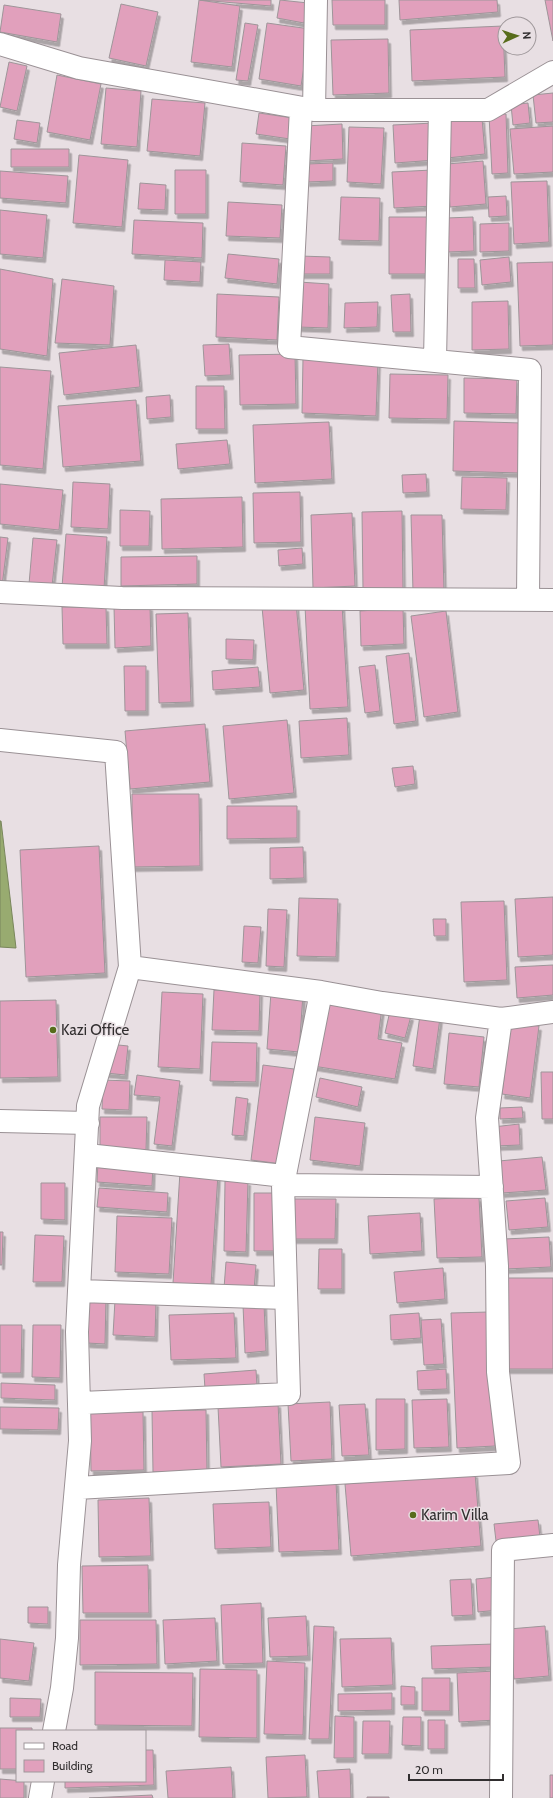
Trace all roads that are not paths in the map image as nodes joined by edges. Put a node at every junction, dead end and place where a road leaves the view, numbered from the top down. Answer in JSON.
{"nodes":[{"id":1,"x":316,"y":0,"type":"edge"},
{"id":2,"x":0,"y":44,"type":"edge"},
{"id":3,"x":553,"y":72,"type":"edge"},
{"id":4,"x":307,"y":109,"type":"junction"},
{"id":5,"x":440,"y":110,"type":"junction"},
{"id":6,"x":435,"y":361,"type":"junction"},
{"id":7,"x":0,"y":592,"type":"edge"},
{"id":8,"x":528,"y":599,"type":"junction"},
{"id":9,"x":553,"y":600,"type":"edge"},
{"id":10,"x":0,"y":740,"type":"edge"},
{"id":11,"x":130,"y":967,"type":"junction"},
{"id":12,"x":321,"y":992,"type":"junction"},
{"id":13,"x":553,"y":1012,"type":"edge"},
{"id":14,"x":501,"y":1019,"type":"junction"},
{"id":15,"x":0,"y":1121,"type":"edge"},
{"id":16,"x":88,"y":1123,"type":"junction"},
{"id":17,"x":87,"y":1155,"type":"junction"},
{"id":18,"x":284,"y":1180,"type":"junction"},
{"id":19,"x":492,"y":1187,"type":"junction"},
{"id":20,"x":80,"y":1291,"type":"junction"},
{"id":21,"x":286,"y":1298,"type":"junction"},
{"id":22,"x":81,"y":1403,"type":"junction"},
{"id":23,"x":77,"y":1488,"type":"junction"},
{"id":24,"x":553,"y":1545,"type":"edge"},
{"id":25,"x":54,"y":1730,"type":"edge"},
{"id":26,"x":43,"y":1782,"type":"edge"},
{"id":27,"x":40,"y":1798,"type":"edge"},
{"id":28,"x":501,"y":1798,"type":"edge"}],
"edges":[{"from":1,"to":4,"type":"street"},
{"from":2,"to":4,"type":"street"},
{"from":3,"to":5,"type":"street"},
{"from":4,"to":5,"type":"street"},
{"from":4,"to":6,"type":"street"},
{"from":5,"to":6,"type":"street"},
{"from":6,"to":8,"type":"street"},
{"from":7,"to":8,"type":"street"},
{"from":8,"to":9,"type":"street"},
{"from":10,"to":11,"type":"street"},
{"from":11,"to":12,"type":"street"},
{"from":11,"to":16,"type":"street"},
{"from":12,"to":14,"type":"street"},
{"from":12,"to":18,"type":"street"},
{"from":13,"to":14,"type":"street"},
{"from":14,"to":19,"type":"street"},
{"from":15,"to":16,"type":"street"},
{"from":16,"to":17,"type":"street"},
{"from":17,"to":18,"type":"street"},
{"from":17,"to":20,"type":"street"},
{"from":18,"to":19,"type":"street"},
{"from":18,"to":21,"type":"street"},
{"from":19,"to":23,"type":"street"},
{"from":20,"to":21,"type":"street"},
{"from":20,"to":22,"type":"street"},
{"from":21,"to":22,"type":"street"},
{"from":22,"to":23,"type":"street"},
{"from":23,"to":25,"type":"street"},
{"from":24,"to":28,"type":"street"},
{"from":26,"to":27,"type":"street"}]}
